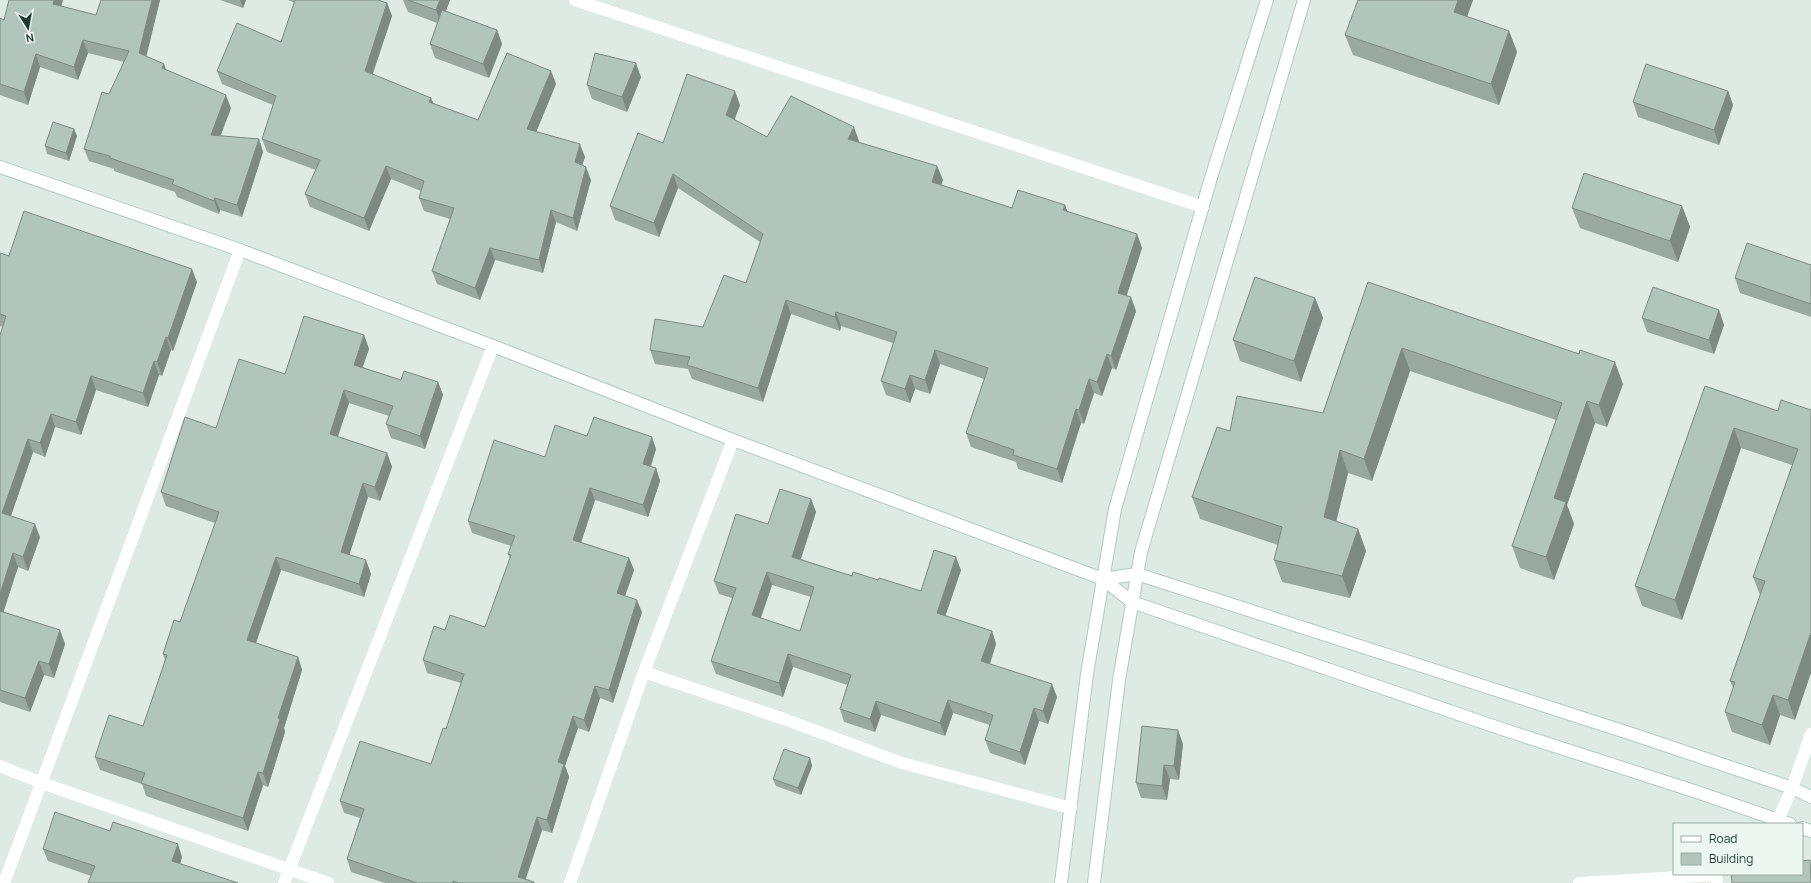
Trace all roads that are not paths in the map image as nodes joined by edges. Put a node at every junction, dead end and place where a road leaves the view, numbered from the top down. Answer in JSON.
{"nodes":[{"id":1,"x":575,"y":0,"type":"edge"},
{"id":2,"x":1267,"y":0,"type":"edge"},
{"id":3,"x":1304,"y":0,"type":"edge"},
{"id":4,"x":0,"y":167,"type":"edge"},
{"id":5,"x":1202,"y":207,"type":"junction"},
{"id":6,"x":240,"y":250,"type":"junction"},
{"id":7,"x":493,"y":346,"type":"junction"},
{"id":8,"x":732,"y":440,"type":"junction"},
{"id":9,"x":1137,"y":574,"type":"junction"},
{"id":10,"x":1103,"y":579,"type":"junction"},
{"id":11,"x":1132,"y":602,"type":"junction"},
{"id":12,"x":644,"y":672,"type":"junction"},
{"id":13,"x":1811,"y":734,"type":"edge"},
{"id":14,"x":0,"y":766,"type":"edge"},
{"id":15,"x":42,"y":783,"type":"junction"},
{"id":16,"x":1792,"y":788,"type":"junction"},
{"id":17,"x":1811,"y":797,"type":"edge"},
{"id":18,"x":1071,"y":808,"type":"junction"},
{"id":19,"x":1778,"y":820,"type":"junction"},
{"id":20,"x":1787,"y":823,"type":"edge"},
{"id":21,"x":289,"y":870,"type":"junction"},
{"id":22,"x":4,"y":883,"type":"edge"},
{"id":23,"x":284,"y":883,"type":"edge"},
{"id":24,"x":328,"y":883,"type":"edge"},
{"id":25,"x":570,"y":883,"type":"edge"},
{"id":26,"x":1061,"y":883,"type":"edge"},
{"id":27,"x":1094,"y":883,"type":"edge"},
{"id":28,"x":1579,"y":883,"type":"edge"},
{"id":29,"x":1717,"y":883,"type":"edge"}],
"edges":[{"from":1,"to":5,"type":"street"},
{"from":2,"to":5,"type":"street"},
{"from":3,"to":9,"type":"street"},
{"from":4,"to":6,"type":"street"},
{"from":5,"to":10,"type":"street"},
{"from":6,"to":7,"type":"street"},
{"from":6,"to":15,"type":"street"},
{"from":7,"to":8,"type":"street"},
{"from":7,"to":21,"type":"street"},
{"from":8,"to":10,"type":"street"},
{"from":8,"to":12,"type":"street"},
{"from":9,"to":10,"type":"street"},
{"from":9,"to":11,"type":"street"},
{"from":9,"to":16,"type":"street"},
{"from":10,"to":11,"type":"street"},
{"from":10,"to":18,"type":"street"},
{"from":11,"to":19,"type":"street"},
{"from":11,"to":27,"type":"street"},
{"from":12,"to":18,"type":"street"},
{"from":12,"to":25,"type":"street"},
{"from":13,"to":16,"type":"street"},
{"from":14,"to":15,"type":"street"},
{"from":15,"to":21,"type":"street"},
{"from":15,"to":22,"type":"street"},
{"from":16,"to":17,"type":"street"},
{"from":16,"to":19,"type":"street"},
{"from":18,"to":26,"type":"street"},
{"from":19,"to":20,"type":"street"},
{"from":21,"to":23,"type":"street"},
{"from":21,"to":24,"type":"street"},
{"from":28,"to":29,"type":"street"}]}
